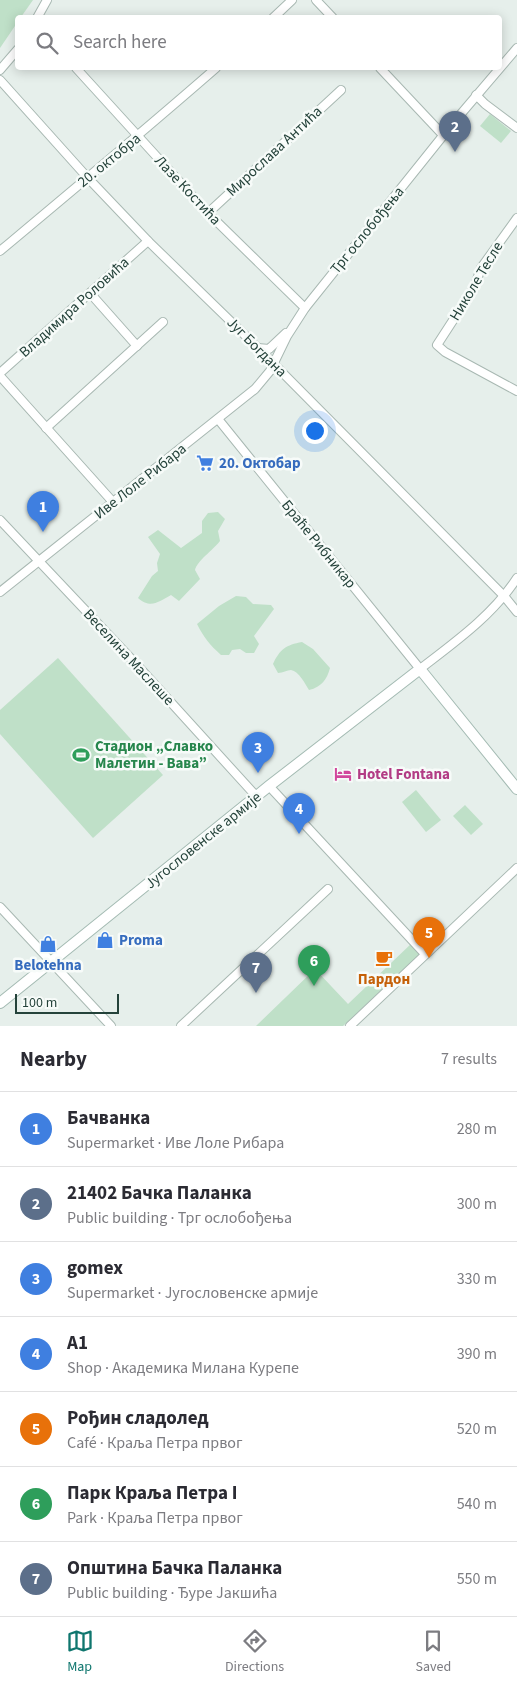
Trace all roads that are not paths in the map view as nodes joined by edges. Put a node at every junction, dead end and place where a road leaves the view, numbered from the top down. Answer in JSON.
{"nodes":[{"id":1,"x":47,"y":0,"type":"edge"},
{"id":2,"x":292,"y":0,"type":"edge"},
{"id":3,"x":316,"y":0,"type":"edge"},
{"id":4,"x":39,"y":15,"type":"edge"},
{"id":5,"x":276,"y":15,"type":"edge"},
{"id":6,"x":330,"y":15,"type":"edge"},
{"id":7,"x":517,"y":48,"type":"edge"},
{"id":8,"x":15,"y":52,"type":"edge"},
{"id":9,"x":502,"y":65,"type":"edge"},
{"id":10,"x":0,"y":70,"type":"edge"},
{"id":11,"x":78,"y":70,"type":"edge"},
{"id":12,"x":214,"y":70,"type":"edge"},
{"id":13,"x":382,"y":70,"type":"edge"},
{"id":14,"x":498,"y":70,"type":"edge"},
{"id":15,"x":0,"y":80,"type":"edge"},
{"id":16,"x":341,"y":90,"type":"dead end"},
{"id":17,"x":476,"y":95,"type":"junction"},
{"id":18,"x":517,"y":128,"type":"edge"},
{"id":19,"x":137,"y":135,"type":"junction"},
{"id":20,"x":443,"y":135,"type":"junction"},
{"id":21,"x":87,"y":177,"type":"junction"},
{"id":22,"x":208,"y":213,"type":"junction"},
{"id":23,"x":517,"y":218,"type":"edge"},
{"id":24,"x":148,"y":241,"type":"junction"},
{"id":25,"x":0,"y":251,"type":"edge"},
{"id":26,"x":90,"y":293,"type":"junction"},
{"id":27,"x":305,"y":308,"type":"junction"},
{"id":28,"x":163,"y":322,"type":"dead end"},
{"id":29,"x":292,"y":326,"type":"junction"},
{"id":30,"x":137,"y":346,"type":"junction"},
{"id":31,"x":258,"y":348,"type":"junction"},
{"id":32,"x":274,"y":364,"type":"junction"},
{"id":33,"x":0,"y":374,"type":"edge"},
{"id":34,"x":517,"y":391,"type":"edge"},
{"id":35,"x":218,"y":419,"type":"junction"},
{"id":36,"x":46,"y":428,"type":"junction"},
{"id":37,"x":112,"y":502,"type":"junction"},
{"id":38,"x":0,"y":520,"type":"edge"},
{"id":39,"x":40,"y":562,"type":"junction"},
{"id":40,"x":517,"y":578,"type":"edge"},
{"id":41,"x":0,"y":592,"type":"edge"},
{"id":42,"x":504,"y":596,"type":"junction"},
{"id":43,"x":517,"y":612,"type":"edge"},
{"id":44,"x":420,"y":669,"type":"junction"},
{"id":45,"x":269,"y":786,"type":"junction"},
{"id":46,"x":517,"y":789,"type":"edge"},
{"id":47,"x":256,"y":796,"type":"junction"},
{"id":48,"x":517,"y":868,"type":"edge"},
{"id":49,"x":328,"y":889,"type":"dead end"},
{"id":50,"x":0,"y":907,"type":"edge"},
{"id":51,"x":425,"y":954,"type":"junction"},
{"id":52,"x":51,"y":962,"type":"junction"},
{"id":53,"x":0,"y":1003,"type":"edge"},
{"id":54,"x":111,"y":1026,"type":"edge"},
{"id":55,"x":181,"y":1026,"type":"edge"},
{"id":56,"x":350,"y":1026,"type":"edge"}],
"edges":[{"from":1,"to":4,"type":"street"},
{"from":2,"to":5,"type":"street"},
{"from":3,"to":6,"type":"street"},
{"from":7,"to":9,"type":"street","name":"Трг ослобођења"},
{"from":8,"to":10,"type":"street"},
{"from":11,"to":19,"type":"street","name":"Лазе Костића"},
{"from":12,"to":19,"type":"street","name":"20. октобра"},
{"from":13,"to":20,"type":"street"},
{"from":14,"to":17,"type":"street","name":"Трг ослобођења"},
{"from":15,"to":21,"type":"street","name":"Југ Богдана"},
{"from":16,"to":22,"type":"street","name":"Мирослава Антића"},
{"from":17,"to":18,"type":"street"},
{"from":17,"to":20,"type":"street","name":"Трг ослобођења"},
{"from":19,"to":21,"type":"street","name":"20. октобра"},
{"from":19,"to":22,"type":"street","name":"Лазе Костића"},
{"from":20,"to":27,"type":"street","name":"Трг ослобођења"},
{"from":21,"to":24,"type":"street","name":"Југ Богдана"},
{"from":21,"to":25,"type":"street","name":"20. октобра"},
{"from":22,"to":27,"type":"street","name":"Лазе Костића"},
{"from":23,"to":34,"type":"street","name":"Николе Тесле"},
{"from":24,"to":26,"type":"street","name":"Владимира Роловића"},
{"from":24,"to":31,"type":"street","name":"Југ Богдана"},
{"from":26,"to":30,"type":"street"},
{"from":26,"to":33,"type":"street","name":"Владимира Роловића"},
{"from":27,"to":29,"type":"street","name":"Трг ослобођења"},
{"from":28,"to":30,"type":"street"},
{"from":29,"to":31,"type":"street","name":"Трг ослобођења"},
{"from":29,"to":32,"type":"street","name":"Трг ослобођења"},
{"from":30,"to":36,"type":"street"},
{"from":31,"to":32,"type":"street","name":"Југ Богдана"},
{"from":32,"to":35,"type":"street","name":"Иве Лоле Рибара"},
{"from":32,"to":42,"type":"street","name":"Југ Богдана"},
{"from":33,"to":36,"type":"street"},
{"from":35,"to":37,"type":"street","name":"Иве Лоле Рибара"},
{"from":35,"to":44,"type":"street","name":"Браће Рибникар"},
{"from":36,"to":37,"type":"street"},
{"from":37,"to":39,"type":"street","name":"Иве Лоле Рибара"},
{"from":38,"to":39,"type":"street","name":"Веселина Маслеше"},
{"from":39,"to":41,"type":"street","name":"Иве Лоле Рибара"},
{"from":39,"to":47,"type":"street","name":"Веселина Маслеше"},
{"from":40,"to":42,"type":"street","name":"Југословенске армије"},
{"from":42,"to":43,"type":"street","name":"Југ Богдана"},
{"from":42,"to":44,"type":"street","name":"Југословенске армије"},
{"from":44,"to":45,"type":"street","name":"Југословенске армије"},
{"from":44,"to":46,"type":"street"},
{"from":45,"to":47,"type":"street","name":"Југословенске армије"},
{"from":45,"to":51,"type":"street"},
{"from":47,"to":52,"type":"street","name":"Југословенске армије"},
{"from":48,"to":51,"type":"street"},
{"from":49,"to":55,"type":"street"},
{"from":50,"to":52,"type":"street"},
{"from":51,"to":56,"type":"street"},
{"from":52,"to":53,"type":"street","name":"Југословенске армије"},
{"from":52,"to":54,"type":"street"}]}
